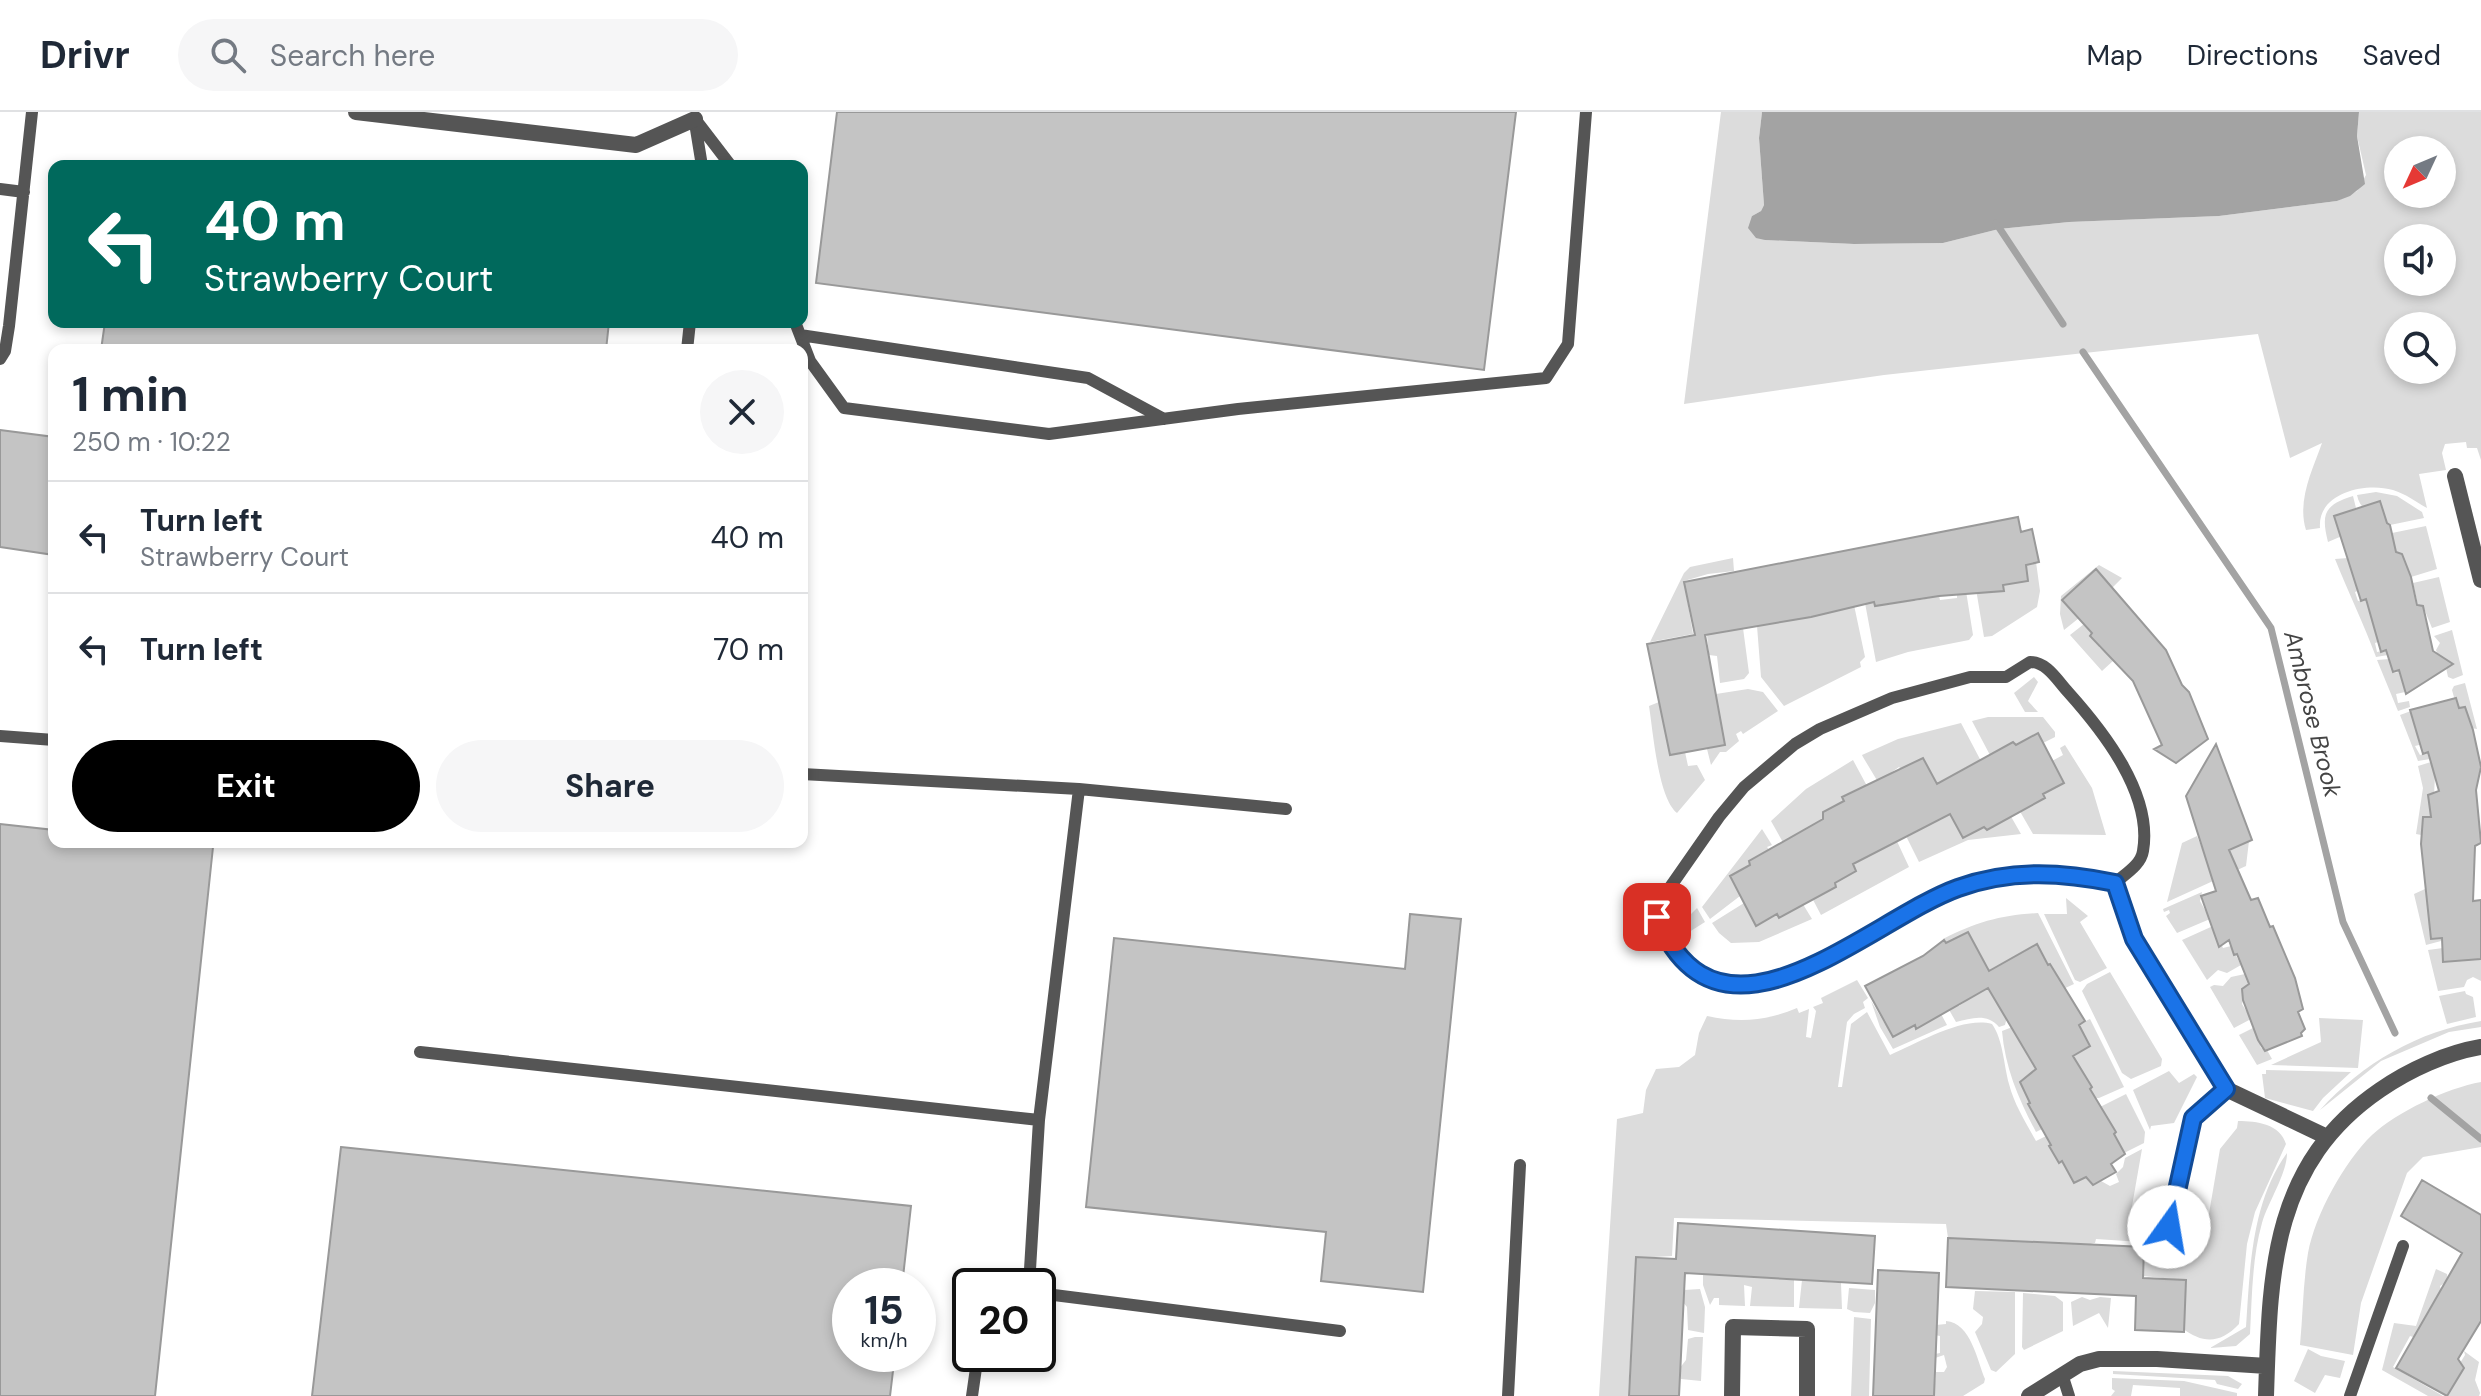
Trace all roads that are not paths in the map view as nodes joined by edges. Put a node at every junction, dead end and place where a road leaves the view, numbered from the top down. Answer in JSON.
{"nodes":[{"id":1,"x":32,"y":112,"type":"edge"},
{"id":2,"x":356,"y":112,"type":"edge"},
{"id":3,"x":1586,"y":112,"type":"edge"},
{"id":4,"x":695,"y":115,"type":"edge"},
{"id":5,"x":701,"y":160,"type":"edge"},
{"id":6,"x":727,"y":160,"type":"edge"},
{"id":7,"x":0,"y":189,"type":"edge"},
{"id":8,"x":24,"y":192,"type":"junction"},
{"id":9,"x":797,"y":328,"type":"edge"},
{"id":10,"x":800,"y":335,"type":"junction"},
{"id":11,"x":803,"y":344,"type":"edge"},
{"id":12,"x":808,"y":356,"type":"edge"},
{"id":13,"x":0,"y":359,"type":"edge"},
{"id":14,"x":1165,"y":419,"type":"junction"},
{"id":15,"x":2455,"y":476,"type":"dead end"},
{"id":16,"x":2481,"y":580,"type":"edge"},
{"id":17,"x":0,"y":736,"type":"edge"},
{"id":18,"x":48,"y":740,"type":"edge"},
{"id":19,"x":808,"y":774,"type":"edge"},
{"id":20,"x":1079,"y":789,"type":"junction"},
{"id":21,"x":1286,"y":809,"type":"dead end"},
{"id":22,"x":2115,"y":883,"type":"junction"},
{"id":23,"x":2481,"y":1047,"type":"edge"},
{"id":24,"x":420,"y":1052,"type":"dead end"},
{"id":25,"x":2226,"y":1089,"type":"junction"},
{"id":26,"x":1039,"y":1120,"type":"junction"},
{"id":27,"x":2327,"y":1137,"type":"junction"},
{"id":28,"x":1520,"y":1165,"type":"dead end"},
{"id":29,"x":2169,"y":1227,"type":"dead end"},
{"id":30,"x":2403,"y":1246,"type":"dead end"},
{"id":31,"x":1030,"y":1268,"type":"edge"},
{"id":32,"x":1056,"y":1295,"type":"edge"},
{"id":33,"x":1340,"y":1331,"type":"dead end"},
{"id":34,"x":2267,"y":1366,"type":"junction"},
{"id":35,"x":975,"y":1372,"type":"edge"},
{"id":36,"x":2062,"y":1374,"type":"junction"},
{"id":37,"x":972,"y":1396,"type":"edge"},
{"id":38,"x":1508,"y":1396,"type":"edge"},
{"id":39,"x":1732,"y":1396,"type":"edge"},
{"id":40,"x":1807,"y":1396,"type":"edge"},
{"id":41,"x":2029,"y":1396,"type":"edge"},
{"id":42,"x":2069,"y":1396,"type":"edge"},
{"id":43,"x":2266,"y":1396,"type":"edge"},
{"id":44,"x":2350,"y":1396,"type":"edge"}],
"edges":[{"from":1,"to":8,"type":"lane"},
{"from":2,"to":4,"type":"street"},
{"from":3,"to":14,"type":"lane"},
{"from":4,"to":5,"type":"lane"},
{"from":4,"to":6,"type":"lane"},
{"from":7,"to":8,"type":"lane"},
{"from":8,"to":13,"type":"lane"},
{"from":9,"to":10,"type":"lane"},
{"from":10,"to":11,"type":"lane"},
{"from":10,"to":14,"type":"lane"},
{"from":12,"to":14,"type":"lane"},
{"from":15,"to":16,"type":"street"},
{"from":17,"to":18,"type":"lane"},
{"from":19,"to":20,"type":"lane"},
{"from":20,"to":21,"type":"lane"},
{"from":20,"to":26,"type":"lane"},
{"from":22,"to":22,"type":"lane"},
{"from":22,"to":25,"type":"street"},
{"from":23,"to":27,"type":"street"},
{"from":24,"to":26,"type":"lane"},
{"from":25,"to":27,"type":"street"},
{"from":25,"to":29,"type":"lane"},
{"from":26,"to":31,"type":"lane"},
{"from":27,"to":34,"type":"street"},
{"from":28,"to":38,"type":"lane"},
{"from":30,"to":44,"type":"lane"},
{"from":32,"to":33,"type":"lane"},
{"from":34,"to":36,"type":"street"},
{"from":34,"to":43,"type":"street"},
{"from":35,"to":37,"type":"lane"},
{"from":36,"to":41,"type":"street"},
{"from":36,"to":42,"type":"lane"},
{"from":39,"to":40,"type":"street"}]}
